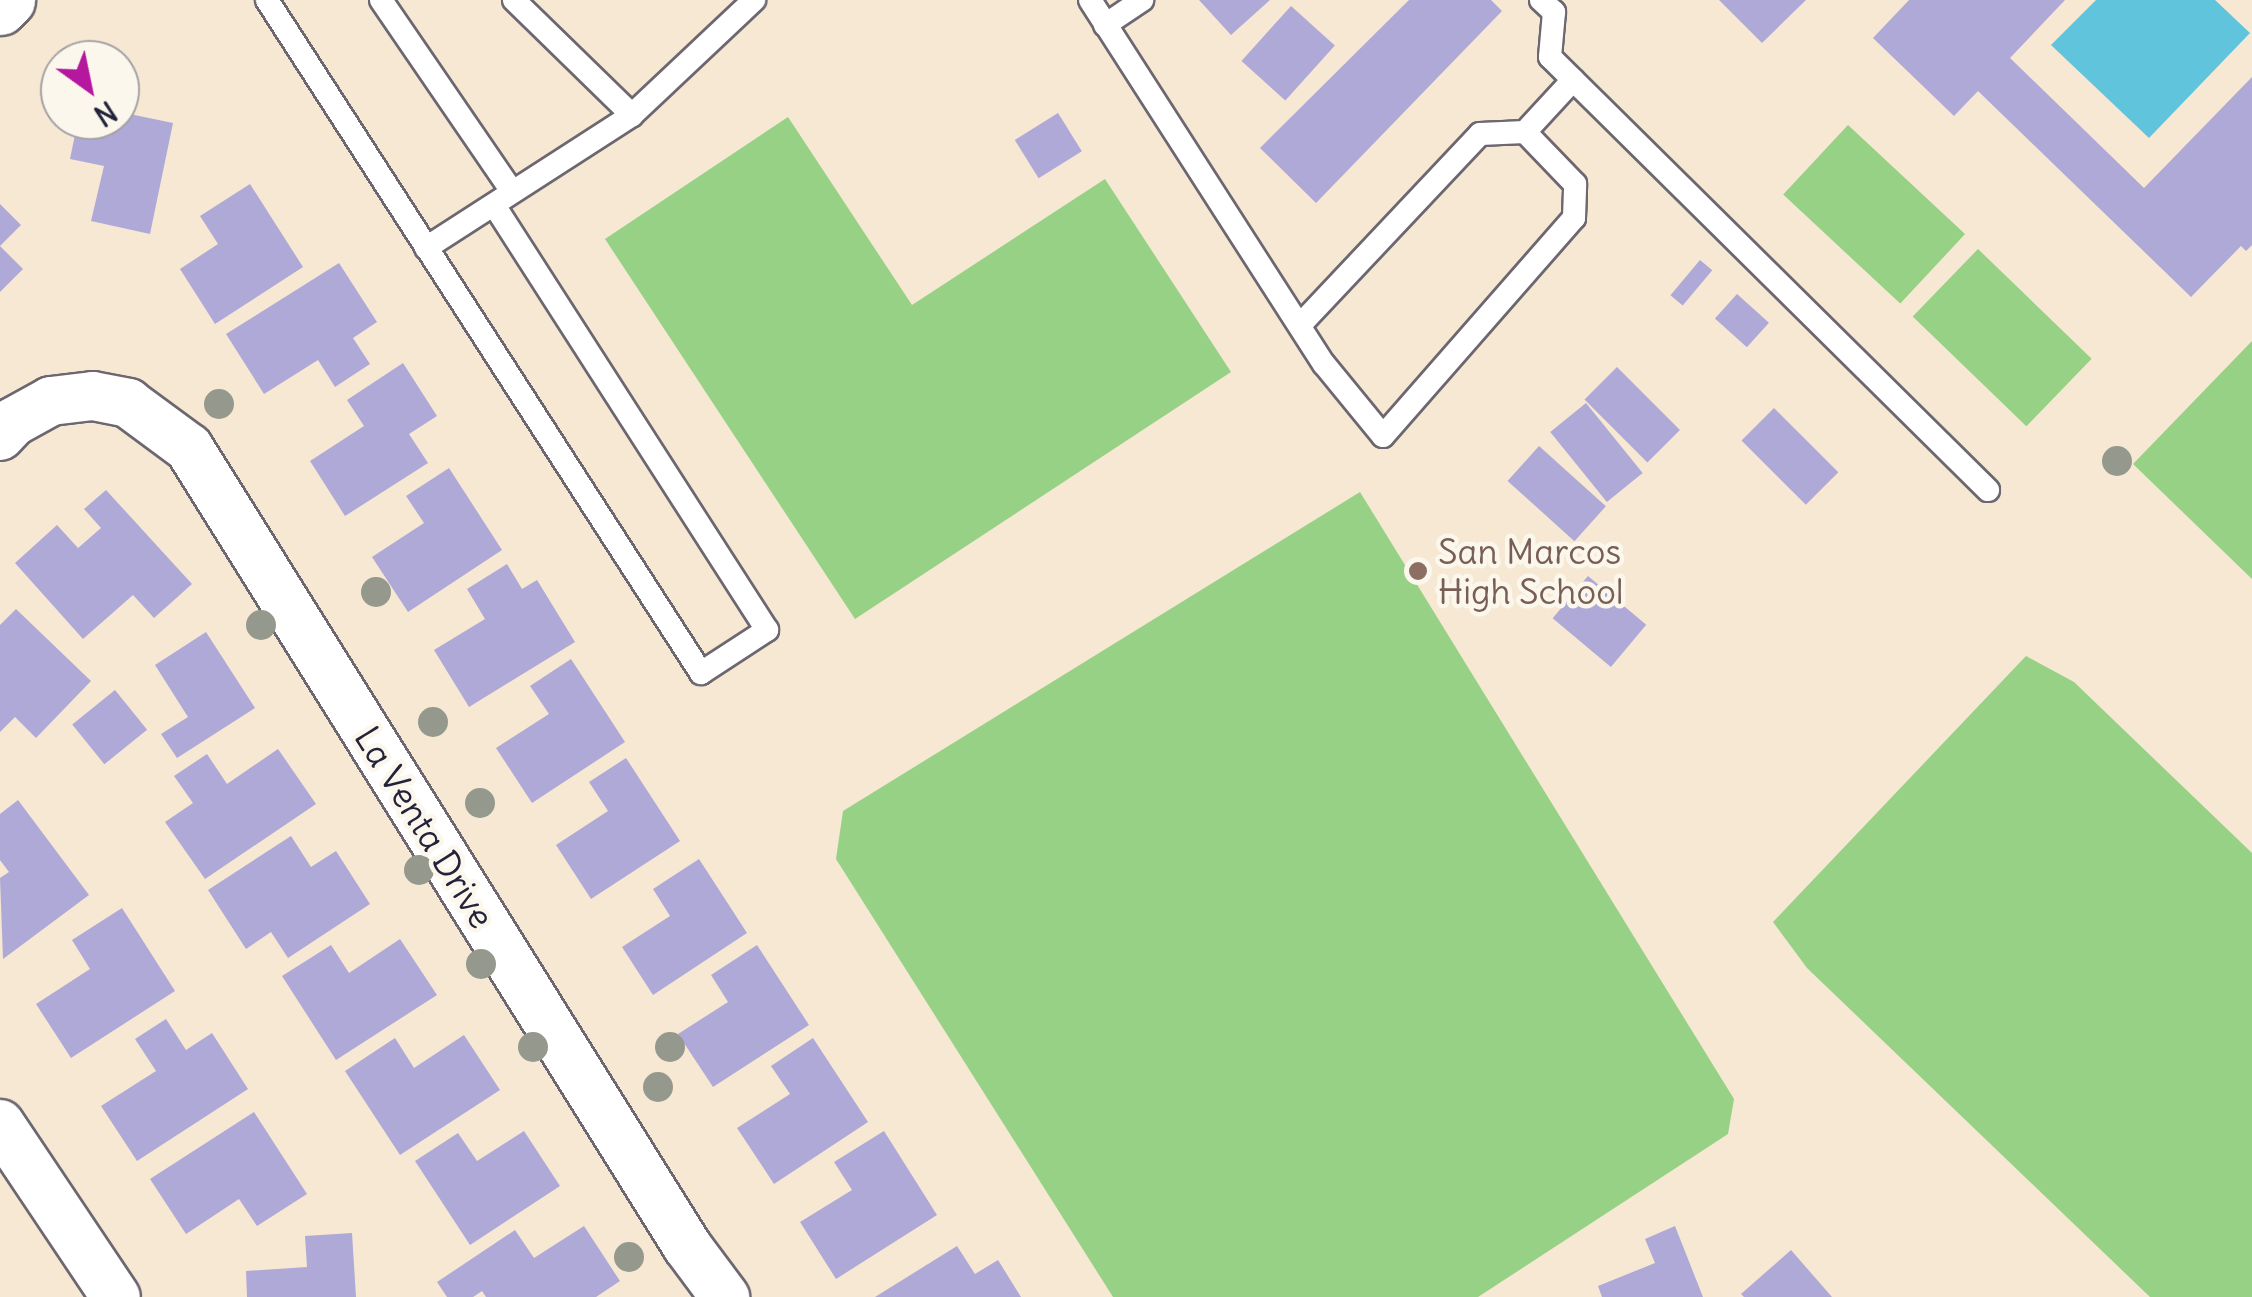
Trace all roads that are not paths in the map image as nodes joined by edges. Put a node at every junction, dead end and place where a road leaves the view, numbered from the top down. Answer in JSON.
{"nodes":[{"id":1,"x":6,"y":0,"type":"edge"},
{"id":2,"x":267,"y":0,"type":"edge"},
{"id":3,"x":381,"y":0,"type":"edge"},
{"id":4,"x":514,"y":0,"type":"edge"},
{"id":5,"x":754,"y":0,"type":"edge"},
{"id":6,"x":1090,"y":0,"type":"edge"},
{"id":7,"x":1142,"y":0,"type":"edge"},
{"id":8,"x":1542,"y":0,"type":"edge"},
{"id":9,"x":0,"y":7,"type":"edge"},
{"id":10,"x":1105,"y":25,"type":"junction"},
{"id":11,"x":1574,"y":80,"type":"junction"},
{"id":12,"x":632,"y":115,"type":"junction"},
{"id":13,"x":1524,"y":132,"type":"junction"},
{"id":14,"x":503,"y":198,"type":"junction"},
{"id":15,"x":426,"y":248,"type":"junction"},
{"id":16,"x":1301,"y":324,"type":"junction"},
{"id":17,"x":0,"y":436,"type":"edge"},
{"id":18,"x":1988,"y":490,"type":"dead end"},
{"id":19,"x":0,"y":1124,"type":"edge"},
{"id":20,"x":116,"y":1297,"type":"edge"},
{"id":21,"x":725,"y":1297,"type":"edge"}],
"edges":[{"from":1,"to":9,"type":"main road"},
{"from":2,"to":15,"type":"lane"},
{"from":3,"to":14,"type":"lane"},
{"from":4,"to":12,"type":"lane"},
{"from":5,"to":12,"type":"lane"},
{"from":6,"to":10,"type":"lane"},
{"from":7,"to":10,"type":"lane"},
{"from":8,"to":11,"type":"lane"},
{"from":10,"to":16,"type":"lane"},
{"from":11,"to":13,"type":"lane"},
{"from":11,"to":18,"type":"lane"},
{"from":12,"to":14,"type":"lane"},
{"from":13,"to":16,"type":"lane"},
{"from":13,"to":16,"type":"lane"},
{"from":14,"to":15,"type":"lane"},
{"from":14,"to":15,"type":"lane"},
{"from":17,"to":21,"type":"street","name":"La Venta Drive"},
{"from":19,"to":20,"type":"street"}]}
